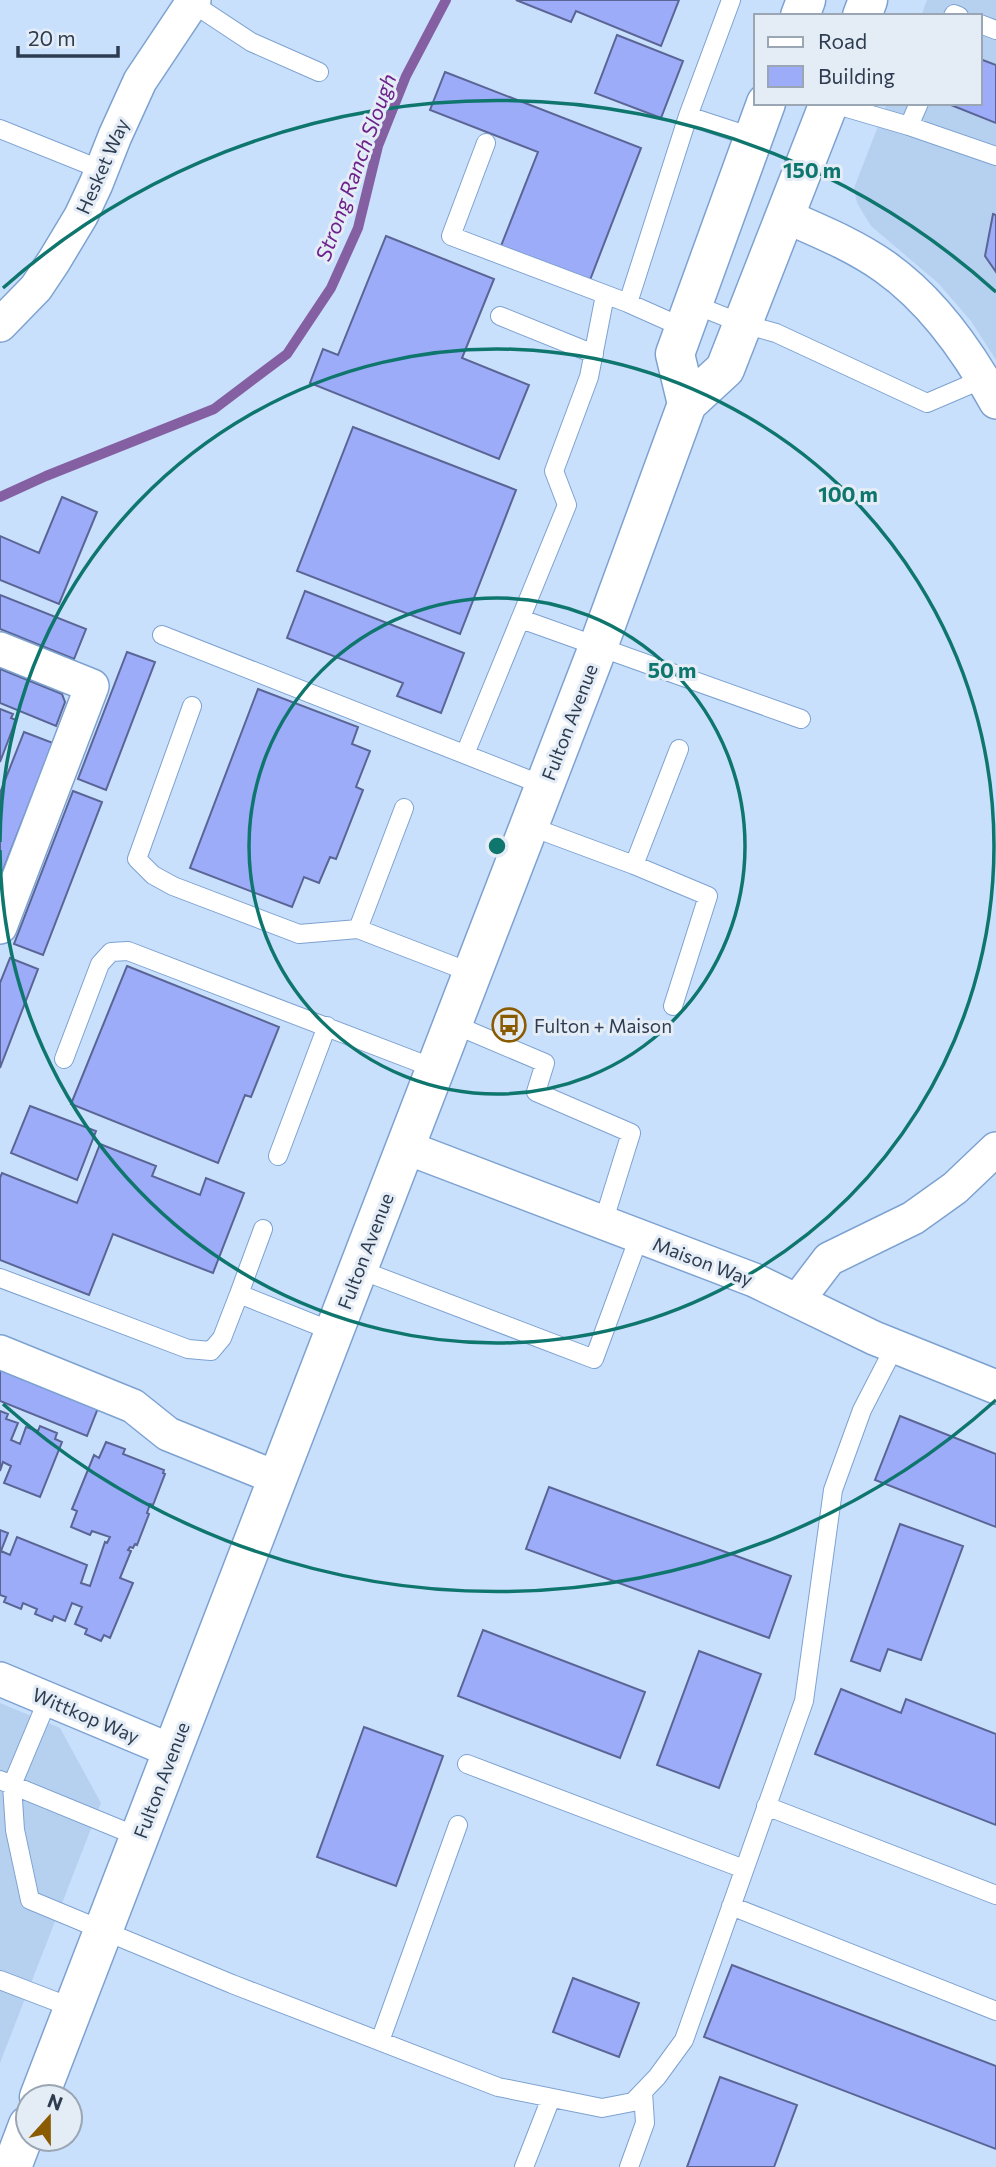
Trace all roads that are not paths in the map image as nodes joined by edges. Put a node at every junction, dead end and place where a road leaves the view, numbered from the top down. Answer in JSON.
{"nodes":[{"id":1,"x":731,"y":0,"type":"edge"},
{"id":2,"x":193,"y":1,"type":"edge"},
{"id":3,"x":319,"y":72,"type":"dead end"},
{"id":4,"x":828,"y":105,"type":"edge"},
{"id":5,"x":836,"y":105,"type":"edge"},
{"id":6,"x":918,"y":105,"type":"edge"},
{"id":7,"x":688,"y":116,"type":"junction"},
{"id":8,"x":759,"y":120,"type":"edge"},
{"id":9,"x":909,"y":126,"type":"junction"},
{"id":10,"x":0,"y":129,"type":"edge"},
{"id":11,"x":486,"y":143,"type":"dead end"},
{"id":12,"x":996,"y":156,"type":"edge"},
{"id":13,"x":102,"y":170,"type":"junction"},
{"id":14,"x":785,"y":216,"type":"junction"},
{"id":15,"x":605,"y":295,"type":"junction"},
{"id":16,"x":628,"y":303,"type":"junction"},
{"id":17,"x":500,"y":316,"type":"dead end"},
{"id":18,"x":688,"y":316,"type":"junction"},
{"id":19,"x":743,"y":324,"type":"junction"},
{"id":20,"x":0,"y":325,"type":"edge"},
{"id":21,"x":594,"y":354,"type":"junction"},
{"id":22,"x":990,"y":391,"type":"edge"},
{"id":23,"x":687,"y":404,"type":"junction"},
{"id":24,"x":521,"y":619,"type":"junction"},
{"id":25,"x":162,"y":635,"type":"dead end"},
{"id":26,"x":598,"y":647,"type":"junction"},
{"id":27,"x":0,"y":649,"type":"edge"},
{"id":28,"x":192,"y":706,"type":"dead end"},
{"id":29,"x":801,"y":719,"type":"dead end"},
{"id":30,"x":679,"y":748,"type":"dead end"},
{"id":31,"x":465,"y":754,"type":"junction"},
{"id":32,"x":545,"y":786,"type":"junction"},
{"id":33,"x":404,"y":808,"type":"dead end"},
{"id":34,"x":529,"y":826,"type":"junction"},
{"id":35,"x":634,"y":865,"type":"junction"},
{"id":36,"x":0,"y":927,"type":"edge"},
{"id":37,"x":358,"y":929,"type":"junction"},
{"id":38,"x":472,"y":973,"type":"junction"},
{"id":39,"x":673,"y":1006,"type":"dead end"},
{"id":40,"x":453,"y":1024,"type":"junction"},
{"id":41,"x":327,"y":1026,"type":"junction"},
{"id":42,"x":64,"y":1059,"type":"dead end"},
{"id":43,"x":436,"y":1069,"type":"junction"},
{"id":44,"x":405,"y":1147,"type":"junction"},
{"id":45,"x":996,"y":1149,"type":"edge"},
{"id":46,"x":278,"y":1156,"type":"dead end"},
{"id":47,"x":603,"y":1223,"type":"junction"},
{"id":48,"x":263,"y":1229,"type":"dead end"},
{"id":49,"x":639,"y":1237,"type":"junction"},
{"id":50,"x":358,"y":1269,"type":"junction"},
{"id":51,"x":0,"y":1278,"type":"edge"},
{"id":52,"x":239,"y":1294,"type":"junction"},
{"id":53,"x":797,"y":1301,"type":"junction"},
{"id":54,"x":334,"y":1332,"type":"junction"},
{"id":55,"x":895,"y":1346,"type":"junction"},
{"id":56,"x":0,"y":1352,"type":"edge"},
{"id":57,"x":996,"y":1387,"type":"edge"},
{"id":58,"x":277,"y":1478,"type":"junction"},
{"id":59,"x":0,"y":1679,"type":"edge"},
{"id":60,"x":48,"y":1699,"type":"junction"},
{"id":61,"x":172,"y":1751,"type":"junction"},
{"id":62,"x":467,"y":1764,"type":"dead end"},
{"id":63,"x":6,"y":1783,"type":"edge"},
{"id":64,"x":766,"y":1806,"type":"junction"},
{"id":65,"x":458,"y":1825,"type":"dead end"},
{"id":66,"x":139,"y":1837,"type":"junction"},
{"id":67,"x":744,"y":1869,"type":"junction"},
{"id":68,"x":996,"y":1895,"type":"edge"},
{"id":69,"x":731,"y":1906,"type":"junction"},
{"id":70,"x":103,"y":1929,"type":"junction"},
{"id":71,"x":0,"y":1980,"type":"edge"},
{"id":72,"x":73,"y":2008,"type":"junction"},
{"id":73,"x":996,"y":2011,"type":"edge"},
{"id":74,"x":380,"y":2041,"type":"junction"},
{"id":75,"x":44,"y":2083,"type":"edge"},
{"id":76,"x":643,"y":2092,"type":"junction"},
{"id":77,"x":551,"y":2098,"type":"junction"},
{"id":78,"x":524,"y":2167,"type":"edge"},
{"id":79,"x":629,"y":2167,"type":"edge"}],
"edges":[{"from":1,"to":7,"type":"lane"},
{"from":2,"to":3,"type":"lane"},
{"from":2,"to":13,"type":"street","name":"Hesket Way"},
{"from":4,"to":14,"type":"main road","name":"Fulton Avenue"},
{"from":5,"to":9,"type":"lane"},
{"from":6,"to":9,"type":"lane"},
{"from":7,"to":8,"type":"lane"},
{"from":7,"to":16,"type":"lane"},
{"from":8,"to":18,"type":"main road"},
{"from":9,"to":12,"type":"lane"},
{"from":10,"to":13,"type":"lane"},
{"from":11,"to":15,"type":"lane"},
{"from":13,"to":20,"type":"street","name":"Hesket Way"},
{"from":14,"to":19,"type":"main road","name":"Fulton Avenue"},
{"from":14,"to":22,"type":"street"},
{"from":15,"to":16,"type":"lane"},
{"from":15,"to":21,"type":"lane"},
{"from":16,"to":18,"type":"lane"},
{"from":17,"to":21,"type":"lane"},
{"from":18,"to":19,"type":"lane"},
{"from":18,"to":23,"type":"main road"},
{"from":19,"to":22,"type":"lane"},
{"from":19,"to":23,"type":"main road","name":"Fulton Avenue"},
{"from":21,"to":24,"type":"lane"},
{"from":23,"to":26,"type":"main road","name":"Fulton Avenue"},
{"from":24,"to":26,"type":"lane"},
{"from":24,"to":31,"type":"lane"},
{"from":25,"to":31,"type":"lane"},
{"from":26,"to":29,"type":"lane"},
{"from":26,"to":32,"type":"main road","name":"Fulton Avenue"},
{"from":27,"to":36,"type":"street"},
{"from":28,"to":37,"type":"lane"},
{"from":30,"to":35,"type":"lane"},
{"from":31,"to":32,"type":"lane"},
{"from":32,"to":34,"type":"main road","name":"Fulton Avenue"},
{"from":33,"to":37,"type":"lane"},
{"from":34,"to":35,"type":"lane"},
{"from":34,"to":38,"type":"main road","name":"Fulton Avenue"},
{"from":35,"to":39,"type":"lane"},
{"from":37,"to":38,"type":"lane"},
{"from":38,"to":40,"type":"main road","name":"Fulton Avenue"},
{"from":40,"to":43,"type":"main road","name":"Fulton Avenue"},
{"from":40,"to":47,"type":"lane"},
{"from":41,"to":42,"type":"lane"},
{"from":41,"to":43,"type":"lane"},
{"from":41,"to":46,"type":"lane"},
{"from":43,"to":44,"type":"main road","name":"Fulton Avenue"},
{"from":44,"to":47,"type":"street","name":"Maison Way"},
{"from":44,"to":50,"type":"main road","name":"Fulton Avenue"},
{"from":45,"to":53,"type":"street"},
{"from":47,"to":49,"type":"street","name":"Maison Way"},
{"from":48,"to":52,"type":"lane"},
{"from":49,"to":50,"type":"lane"},
{"from":49,"to":53,"type":"street","name":"Maison Way"},
{"from":50,"to":54,"type":"main road","name":"Fulton Avenue"},
{"from":51,"to":52,"type":"lane"},
{"from":52,"to":54,"type":"lane"},
{"from":53,"to":55,"type":"street","name":"Maison Way"},
{"from":54,"to":58,"type":"main road","name":"Fulton Avenue"},
{"from":55,"to":57,"type":"street","name":"Maison Way"},
{"from":55,"to":64,"type":"lane"},
{"from":56,"to":58,"type":"street"},
{"from":58,"to":61,"type":"main road","name":"Fulton Avenue"},
{"from":59,"to":60,"type":"street","name":"Wittkop Way"},
{"from":60,"to":61,"type":"street","name":"Wittkop Way"},
{"from":60,"to":63,"type":"lane"},
{"from":61,"to":66,"type":"main road","name":"Fulton Avenue"},
{"from":62,"to":67,"type":"lane"},
{"from":63,"to":66,"type":"lane"},
{"from":63,"to":70,"type":"lane"},
{"from":64,"to":67,"type":"lane"},
{"from":64,"to":68,"type":"lane"},
{"from":65,"to":74,"type":"lane"},
{"from":66,"to":70,"type":"main road","name":"Fulton Avenue"},
{"from":67,"to":69,"type":"lane"},
{"from":69,"to":73,"type":"lane"},
{"from":69,"to":76,"type":"lane"},
{"from":70,"to":72,"type":"main road","name":"Fulton Avenue"},
{"from":70,"to":74,"type":"lane"},
{"from":71,"to":72,"type":"lane"},
{"from":72,"to":75,"type":"main road","name":"Fulton Avenue"},
{"from":74,"to":77,"type":"lane"},
{"from":76,"to":77,"type":"lane"},
{"from":76,"to":79,"type":"lane"},
{"from":77,"to":78,"type":"lane"}]}
